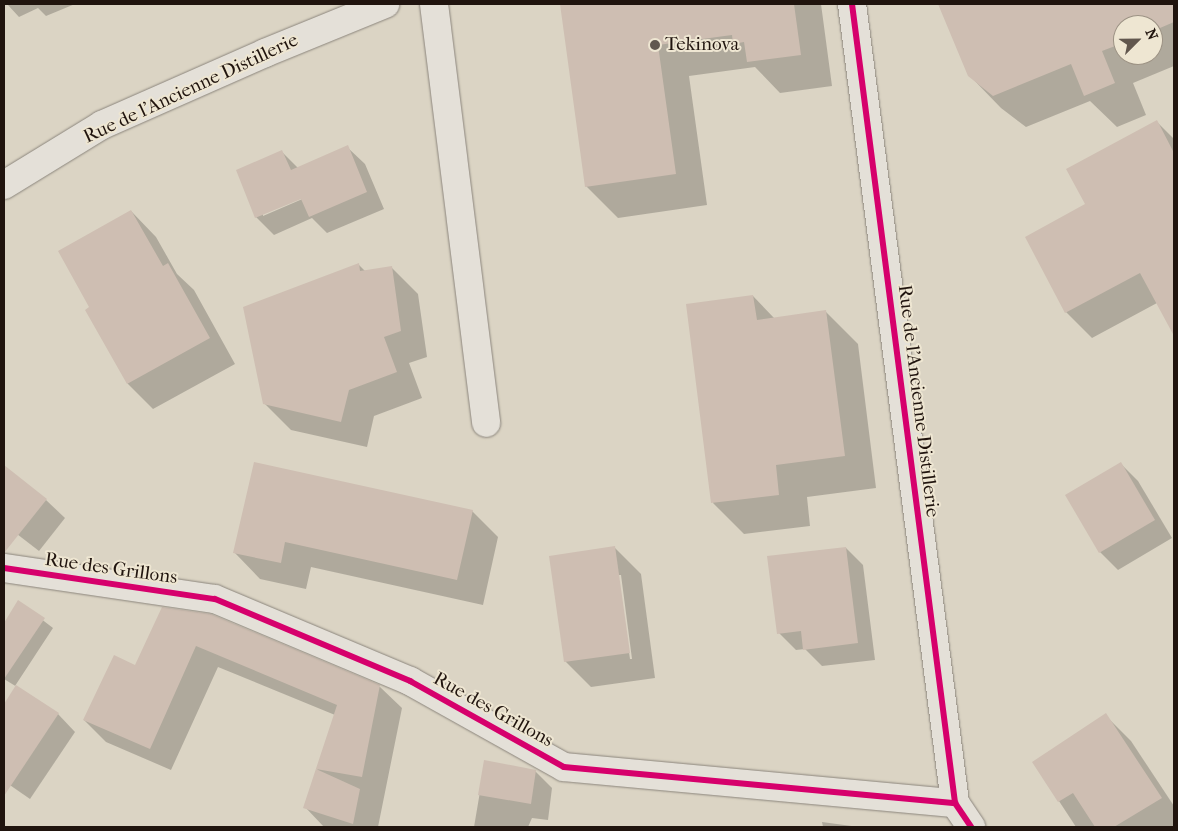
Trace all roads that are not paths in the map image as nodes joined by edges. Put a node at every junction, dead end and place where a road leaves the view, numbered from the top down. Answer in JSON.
{"nodes":[{"id":1,"x":385,"y":4,"type":"edge"},
{"id":2,"x":434,"y":4,"type":"edge"},
{"id":3,"x":852,"y":4,"type":"edge"},
{"id":4,"x":4,"y":185,"type":"edge"},
{"id":5,"x":486,"y":423,"type":"dead end"},
{"id":6,"x":4,"y":568,"type":"edge"},
{"id":7,"x":955,"y":803,"type":"junction"},
{"id":8,"x":971,"y":827,"type":"edge"}],
"edges":[{"from":1,"to":4,"type":"street","name":"Rue de l'Ancienne Distillerie"},
{"from":2,"to":5,"type":"street"},
{"from":3,"to":7,"type":"street","name":"Rue de l'Ancienne Distillerie"},
{"from":6,"to":7,"type":"street","name":"Rue des Grillons"},
{"from":7,"to":8,"type":"street"}]}
